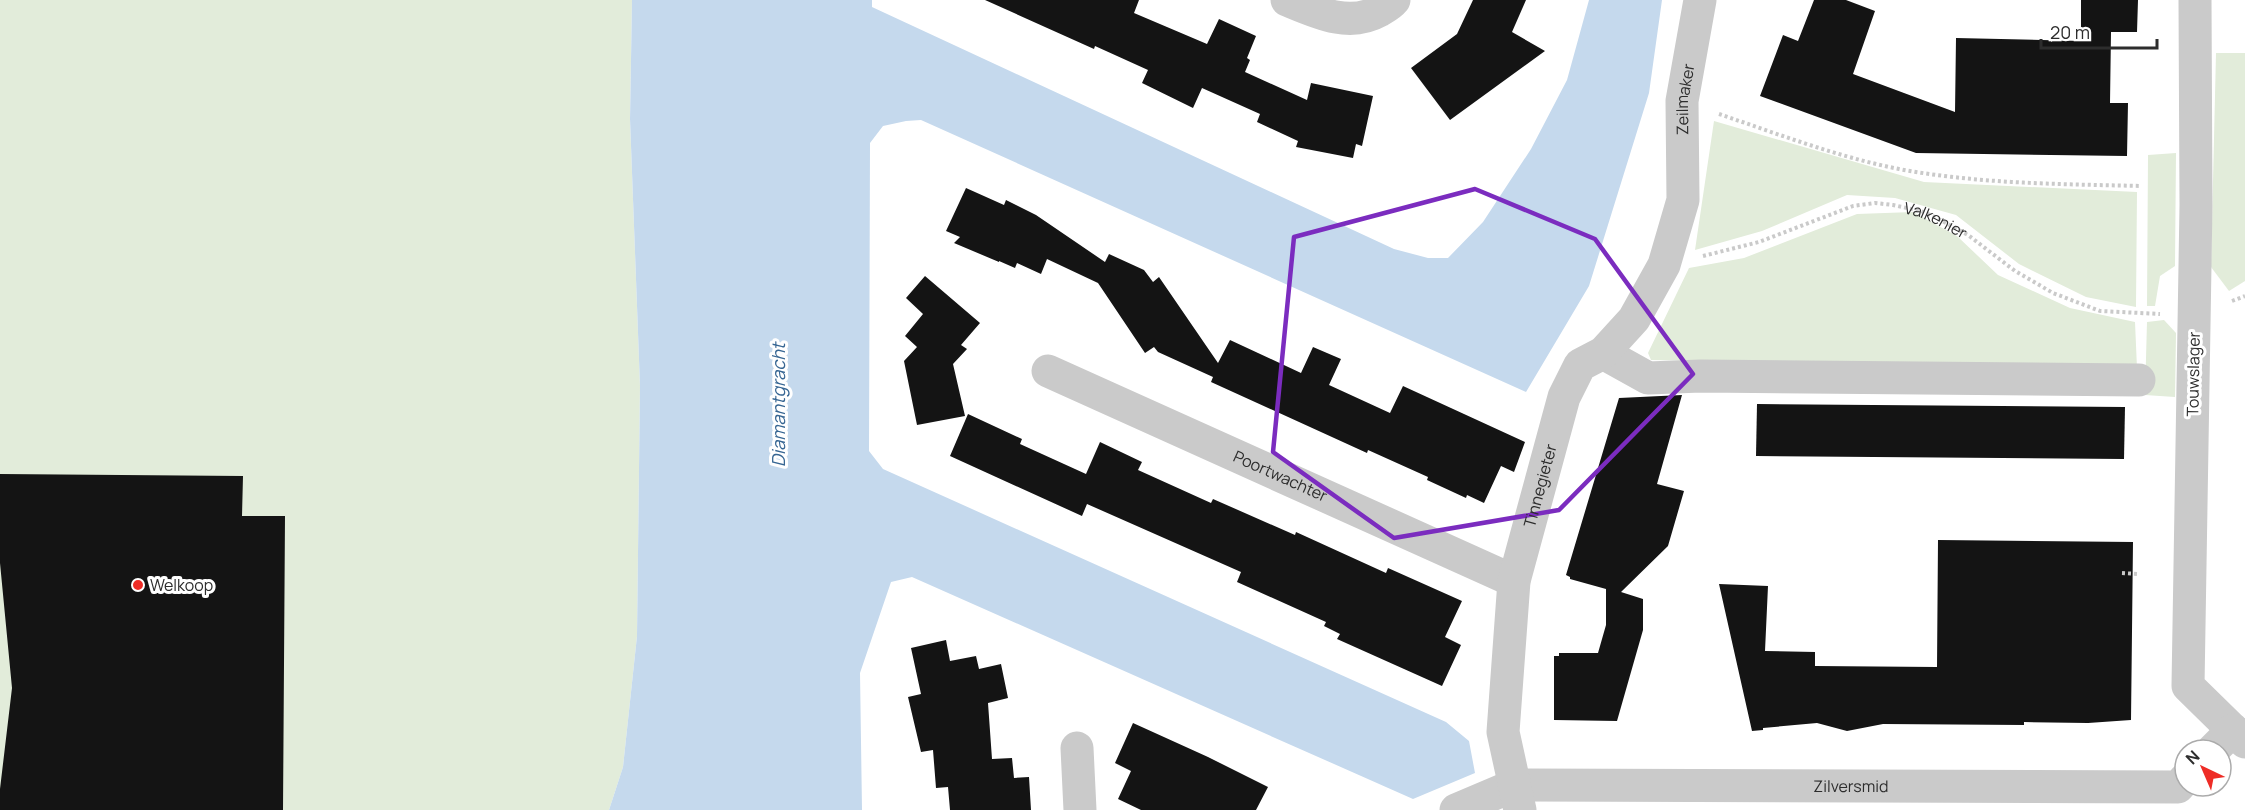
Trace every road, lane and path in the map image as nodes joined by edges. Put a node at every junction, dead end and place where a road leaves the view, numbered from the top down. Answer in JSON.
{"nodes":[{"id":1,"x":1287,"y":0,"type":"edge"},
{"id":2,"x":1394,"y":0,"type":"edge"},
{"id":3,"x":1700,"y":0,"type":"edge"},
{"id":4,"x":2195,"y":0,"type":"edge"},
{"id":5,"x":1682,"y":100,"type":"junction"},
{"id":6,"x":2141,"y":186,"type":"dead end"},
{"id":7,"x":1683,"y":200,"type":"joint"},
{"id":8,"x":1664,"y":266,"type":"junction"},
{"id":9,"x":2194,"y":306,"type":"junction"},
{"id":10,"x":1603,"y":353,"type":"junction"},
{"id":11,"x":1048,"y":371,"type":"dead end"},
{"id":12,"x":2139,"y":380,"type":"dead end"},
{"id":13,"x":2122,"y":573,"type":"dead end"},
{"id":14,"x":2138,"y":574,"type":"dead end"},
{"id":15,"x":1514,"y":581,"type":"junction"},
{"id":16,"x":2228,"y":738,"type":"edge"},
{"id":17,"x":1077,"y":748,"type":"dead end"},
{"id":18,"x":2173,"y":787,"type":"edge"},
{"id":19,"x":1518,"y":798,"type":"edge"},
{"id":20,"x":1080,"y":810,"type":"edge"},
{"id":21,"x":1456,"y":810,"type":"edge"}],
"edges":[{"from":1,"to":2,"type":"street"},
{"from":3,"to":5,"type":"street","name":"Zeilmaker"},
{"from":4,"to":9,"type":"street","name":"Touwslager"},
{"from":5,"to":6,"type":"path"},
{"from":5,"to":7,"type":"street","name":"Zeilmaker"},
{"from":7,"to":8,"type":"street","name":"Tinnegieter"},
{"from":8,"to":9,"type":"path","name":"Valkenier"},
{"from":8,"to":10,"type":"street","name":"Tinnegieter"},
{"from":9,"to":16,"type":"street","name":"Touwslager"},
{"from":10,"to":12,"type":"street"},
{"from":10,"to":15,"type":"street","name":"Tinnegieter"},
{"from":11,"to":15,"type":"street","name":"Poortwachter"},
{"from":13,"to":14,"type":"path"},
{"from":15,"to":19,"type":"street","name":"Tinnegieter"},
{"from":17,"to":20,"type":"street"},
{"from":18,"to":19,"type":"street","name":"Zilversmid"},
{"from":19,"to":21,"type":"street"}]}
